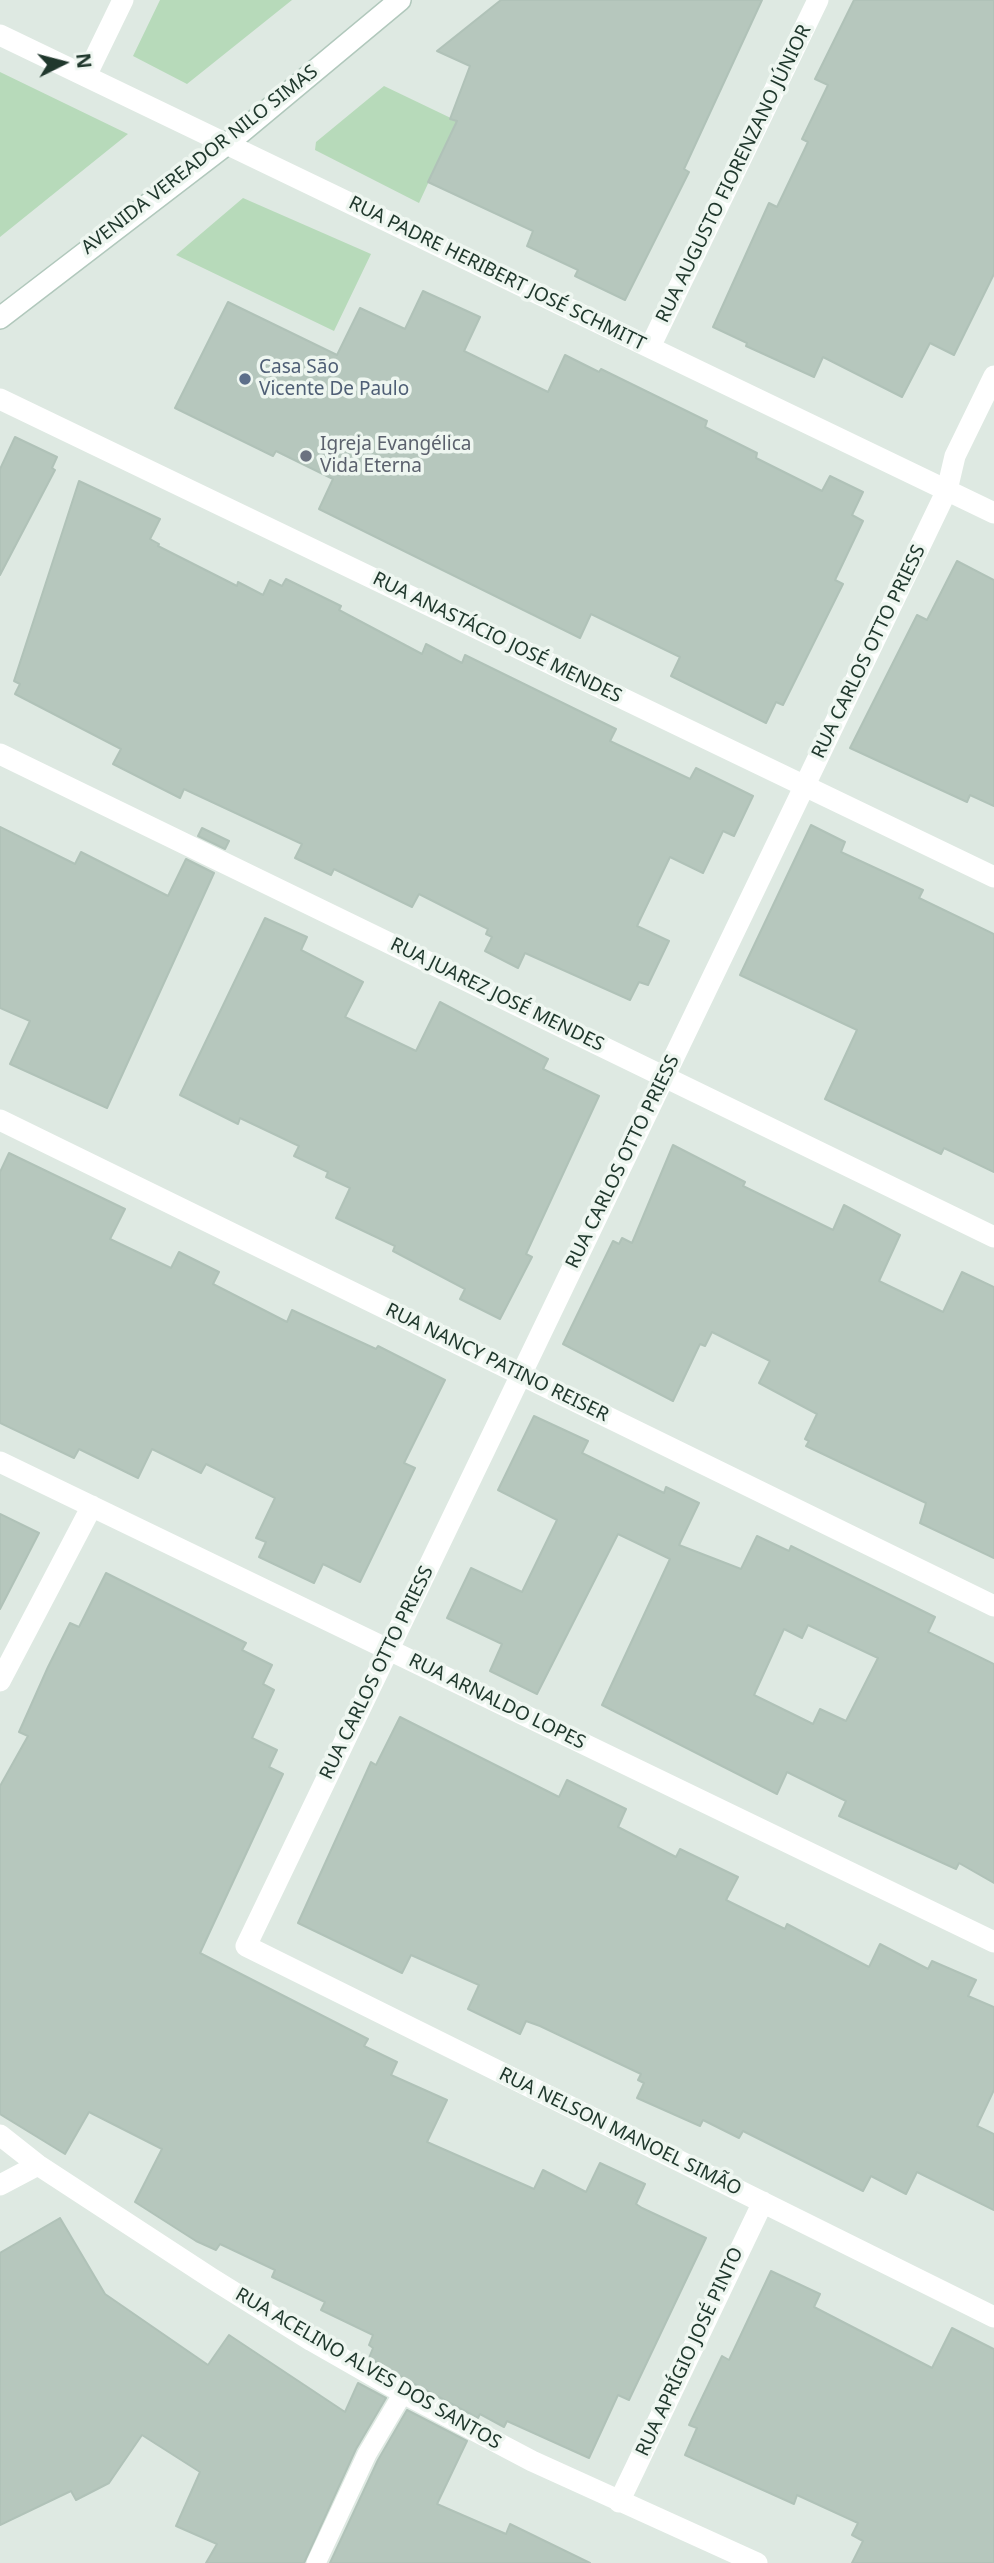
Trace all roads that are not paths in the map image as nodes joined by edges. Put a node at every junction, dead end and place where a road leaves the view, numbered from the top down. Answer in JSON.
{"nodes":[{"id":1,"x":123,"y":0,"type":"edge"},
{"id":2,"x":400,"y":0,"type":"edge"},
{"id":3,"x":818,"y":0,"type":"edge"},
{"id":4,"x":0,"y":35,"type":"edge"},
{"id":5,"x":86,"y":76,"type":"junction"},
{"id":6,"x":227,"y":144,"type":"junction"},
{"id":7,"x":0,"y":318,"type":"edge"},
{"id":8,"x":650,"y":347,"type":"junction"},
{"id":9,"x":994,"y":376,"type":"edge"},
{"id":10,"x":0,"y":399,"type":"edge"},
{"id":11,"x":947,"y":490,"type":"junction"},
{"id":12,"x":994,"y":513,"type":"edge"},
{"id":13,"x":0,"y":754,"type":"edge"},
{"id":14,"x":805,"y":786,"type":"junction"},
{"id":15,"x":994,"y":877,"type":"edge"},
{"id":16,"x":664,"y":1077,"type":"junction"},
{"id":17,"x":0,"y":1120,"type":"edge"},
{"id":18,"x":994,"y":1237,"type":"edge"},
{"id":19,"x":521,"y":1375,"type":"junction"},
{"id":20,"x":0,"y":1462,"type":"edge"},
{"id":21,"x":92,"y":1506,"type":"junction"},
{"id":22,"x":994,"y":1606,"type":"edge"},
{"id":23,"x":389,"y":1650,"type":"junction"},
{"id":24,"x":0,"y":1681,"type":"edge"},
{"id":25,"x":994,"y":1942,"type":"edge"},
{"id":26,"x":246,"y":1947,"type":"joint"},
{"id":27,"x":0,"y":2135,"type":"edge"},
{"id":28,"x":38,"y":2165,"type":"junction"},
{"id":29,"x":0,"y":2186,"type":"edge"},
{"id":30,"x":762,"y":2202,"type":"junction"},
{"id":31,"x":994,"y":2317,"type":"edge"},
{"id":32,"x":403,"y":2393,"type":"junction"},
{"id":33,"x":619,"y":2502,"type":"junction"},
{"id":34,"x":316,"y":2563,"type":"edge"},
{"id":35,"x":757,"y":2563,"type":"edge"}],
"edges":[{"from":1,"to":5,"type":"street"},
{"from":2,"to":6,"type":"street","name":"AVENIDA VEREADOR NILO SIMAS"},
{"from":3,"to":8,"type":"street","name":"RUA AUGUSTO FIORENZANO JÚNIOR"},
{"from":4,"to":5,"type":"street","name":"RUA PADRE HERIBERT JOSÉ SCHMITT"},
{"from":5,"to":6,"type":"street","name":"RUA PADRE HERIBERT JOSÉ SCHMITT"},
{"from":6,"to":7,"type":"street","name":"AVENIDA VEREADOR NILO SIMAS"},
{"from":6,"to":8,"type":"street","name":"RUA PADRE HERIBERT JOSÉ SCHMITT"},
{"from":8,"to":11,"type":"street","name":"RUA PADRE HERIBERT JOSÉ SCHMITT"},
{"from":9,"to":11,"type":"street","name":"RUA CARLOS OTTO PRIESS"},
{"from":10,"to":14,"type":"street","name":"RUA ANASTÁCIO JOSÉ MENDES"},
{"from":11,"to":12,"type":"street","name":"RUA PADRE HERIBERT JOSÉ SCHMITT"},
{"from":11,"to":14,"type":"street","name":"RUA CARLOS OTTO PRIESS"},
{"from":13,"to":16,"type":"street","name":"RUA JUAREZ JOSÉ MENDES"},
{"from":14,"to":15,"type":"street","name":"RUA ANASTÁCIO JOSÉ MENDES"},
{"from":14,"to":16,"type":"street","name":"RUA CARLOS OTTO PRIESS"},
{"from":16,"to":18,"type":"street","name":"RUA JUAREZ JOSÉ MENDES"},
{"from":16,"to":19,"type":"street","name":"RUA CARLOS OTTO PRIESS"},
{"from":17,"to":19,"type":"street","name":"RUA NANCY PATINO REISER"},
{"from":19,"to":22,"type":"street","name":"RUA NANCY PATINO REISER"},
{"from":19,"to":23,"type":"street","name":"RUA CARLOS OTTO PRIESS"},
{"from":20,"to":21,"type":"street","name":"RUA ARNALDO LOPES"},
{"from":21,"to":23,"type":"street","name":"RUA ARNALDO LOPES"},
{"from":21,"to":24,"type":"street"},
{"from":23,"to":25,"type":"street","name":"RUA ARNALDO LOPES"},
{"from":23,"to":26,"type":"street","name":"RUA CARLOS OTTO PRIESS"},
{"from":26,"to":30,"type":"street","name":"RUA NELSON MANOEL SIMÃO"},
{"from":27,"to":28,"type":"street","name":"RUA ACELINO ALVES DOS SANTOS"},
{"from":28,"to":29,"type":"street"},
{"from":28,"to":32,"type":"street","name":"RUA ACELINO ALVES DOS SANTOS"},
{"from":30,"to":31,"type":"street","name":"RUA NELSON MANOEL SIMÃO"},
{"from":30,"to":33,"type":"street","name":"RUA APRÍGIO JOSÉ PINTO"},
{"from":32,"to":33,"type":"street","name":"RUA ACELINO ALVES DOS SANTOS"},
{"from":32,"to":34,"type":"lane"},
{"from":33,"to":35,"type":"street","name":"RUA ACELINO ALVES DOS SANTOS"}]}
